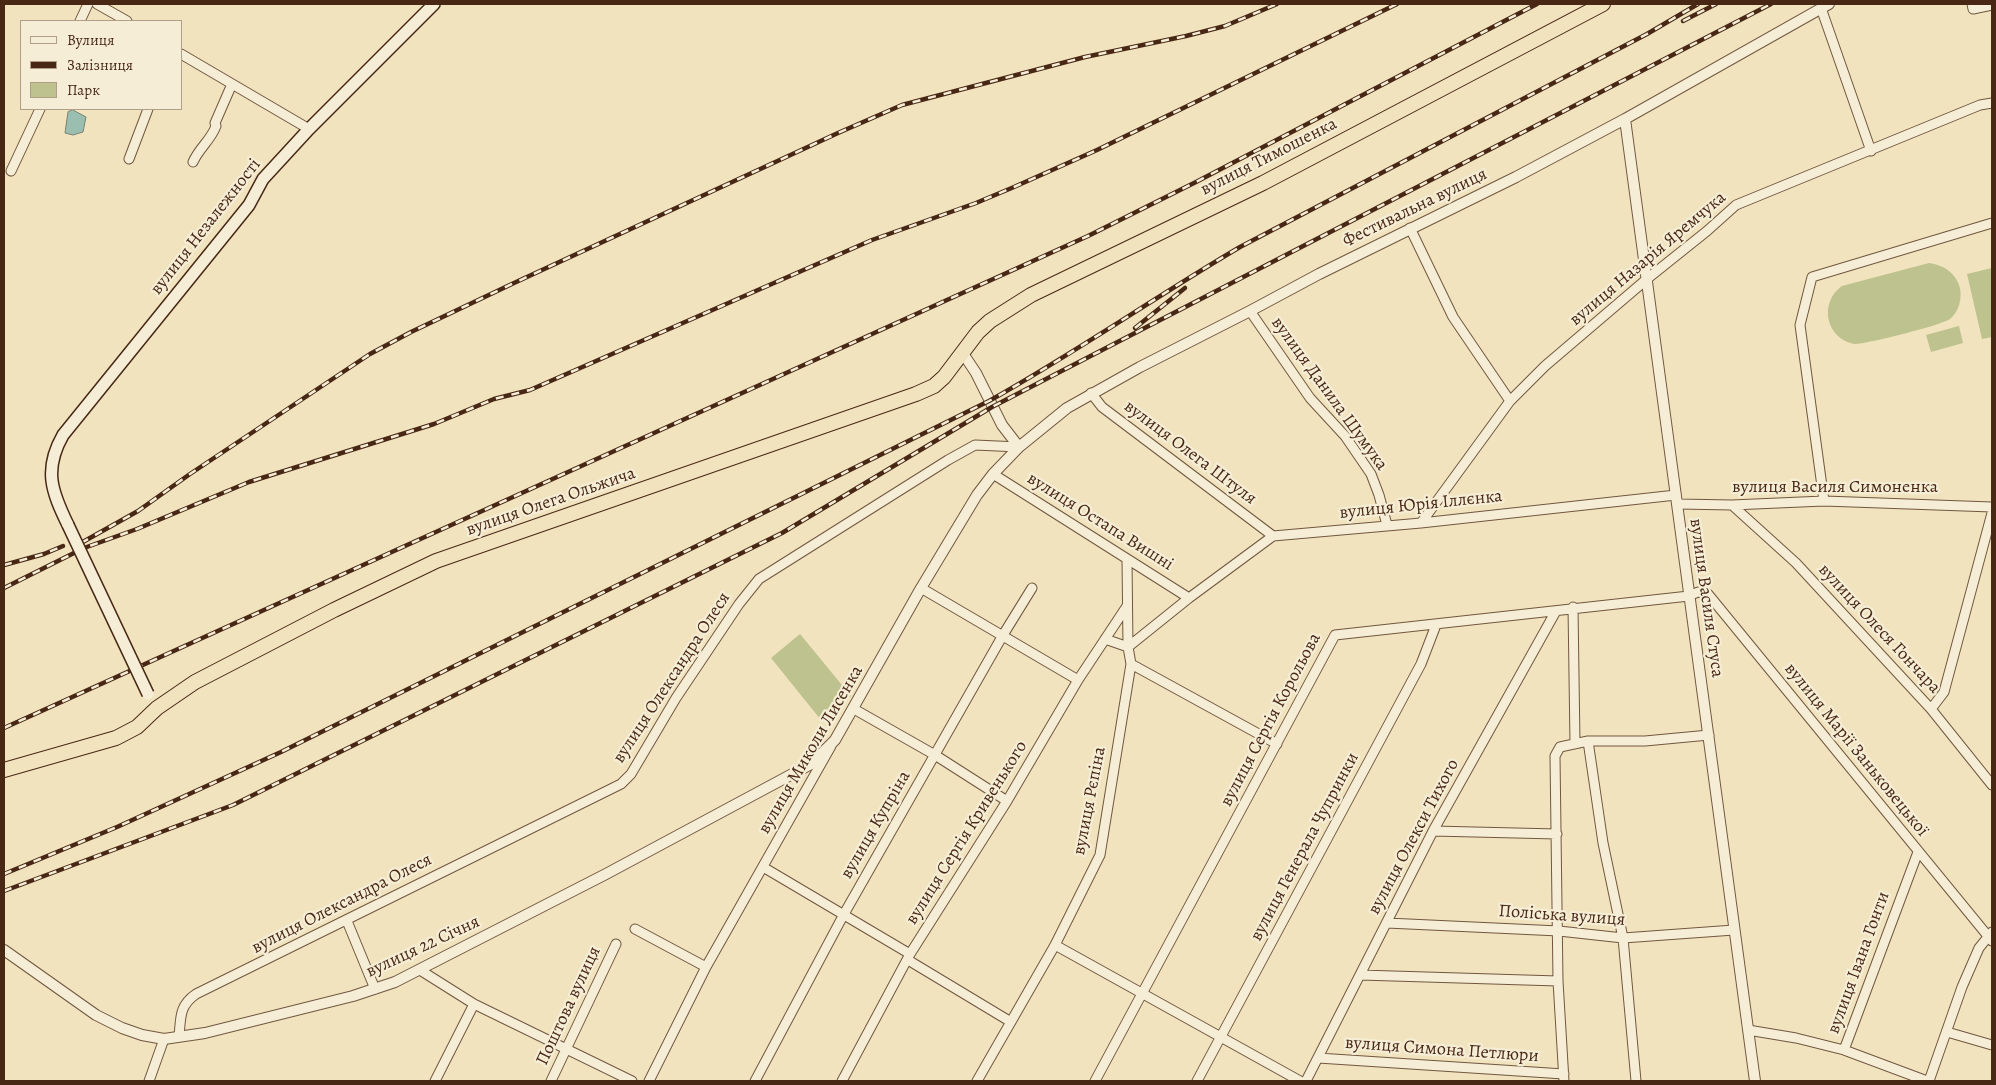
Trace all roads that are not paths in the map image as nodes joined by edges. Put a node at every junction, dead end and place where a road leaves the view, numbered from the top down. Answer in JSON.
{"nodes":[{"id":1,"x":88,"y":4,"type":"edge"},
{"id":2,"x":97,"y":4,"type":"edge"},
{"id":3,"x":434,"y":4,"type":"edge"},
{"id":4,"x":1603,"y":4,"type":"edge"},
{"id":5,"x":1972,"y":4,"type":"edge"},
{"id":6,"x":1992,"y":5,"type":"edge"},
{"id":7,"x":1825,"y":6,"type":"edge"},
{"id":8,"x":80,"y":20,"type":"edge"},
{"id":9,"x":125,"y":20,"type":"edge"},
{"id":10,"x":182,"y":55,"type":"edge"},
{"id":11,"x":232,"y":84,"type":"junction"},
{"id":12,"x":1992,"y":102,"type":"edge"},
{"id":13,"x":40,"y":110,"type":"edge"},
{"id":14,"x":148,"y":110,"type":"edge"},
{"id":15,"x":1625,"y":119,"type":"junction"},
{"id":16,"x":309,"y":129,"type":"junction"},
{"id":17,"x":1871,"y":151,"type":"junction"},
{"id":18,"x":129,"y":159,"type":"dead end"},
{"id":19,"x":194,"y":162,"type":"dead end"},
{"id":20,"x":11,"y":172,"type":"dead end"},
{"id":21,"x":1992,"y":223,"type":"edge"},
{"id":22,"x":1410,"y":228,"type":"junction"},
{"id":23,"x":1647,"y":279,"type":"junction"},
{"id":24,"x":1250,"y":311,"type":"junction"},
{"id":25,"x":962,"y":352,"type":"junction"},
{"id":26,"x":1091,"y":393,"type":"junction"},
{"id":27,"x":1510,"y":401,"type":"junction"},
{"id":28,"x":1018,"y":447,"type":"junction"},
{"id":29,"x":993,"y":474,"type":"junction"},
{"id":30,"x":1677,"y":499,"type":"junction"},
{"id":31,"x":1824,"y":502,"type":"junction"},
{"id":32,"x":1732,"y":505,"type":"junction"},
{"id":33,"x":1992,"y":507,"type":"edge"},
{"id":34,"x":1992,"y":514,"type":"edge"},
{"id":35,"x":1421,"y":523,"type":"junction"},
{"id":36,"x":1387,"y":525,"type":"junction"},
{"id":37,"x":1273,"y":536,"type":"junction"},
{"id":38,"x":1128,"y":559,"type":"junction"},
{"id":39,"x":921,"y":588,"type":"junction"},
{"id":40,"x":1032,"y":588,"type":"dead end"},
{"id":41,"x":1689,"y":596,"type":"junction"},
{"id":42,"x":1189,"y":598,"type":"junction"},
{"id":43,"x":1127,"y":606,"type":"junction"},
{"id":44,"x":1573,"y":608,"type":"junction"},
{"id":45,"x":1556,"y":611,"type":"junction"},
{"id":46,"x":1436,"y":625,"type":"junction"},
{"id":47,"x":1003,"y":635,"type":"junction"},
{"id":48,"x":1104,"y":640,"type":"junction"},
{"id":49,"x":1128,"y":647,"type":"junction"},
{"id":50,"x":1131,"y":664,"type":"junction"},
{"id":51,"x":1078,"y":680,"type":"junction"},
{"id":52,"x":157,"y":708,"type":"junction"},
{"id":53,"x":854,"y":709,"type":"junction"},
{"id":54,"x":1930,"y":709,"type":"junction"},
{"id":55,"x":1709,"y":735,"type":"junction"},
{"id":56,"x":835,"y":740,"type":"junction"},
{"id":57,"x":1588,"y":741,"type":"junction"},
{"id":58,"x":1277,"y":744,"type":"junction"},
{"id":59,"x":1575,"y":744,"type":"junction"},
{"id":60,"x":935,"y":755,"type":"junction"},
{"id":61,"x":4,"y":770,"type":"edge"},
{"id":62,"x":1992,"y":785,"type":"edge"},
{"id":63,"x":1007,"y":801,"type":"junction"},
{"id":64,"x":1433,"y":831,"type":"junction"},
{"id":65,"x":1557,"y":834,"type":"junction"},
{"id":66,"x":1918,"y":852,"type":"junction"},
{"id":67,"x":763,"y":867,"type":"junction"},
{"id":68,"x":844,"y":914,"type":"junction"},
{"id":69,"x":347,"y":921,"type":"junction"},
{"id":70,"x":1387,"y":923,"type":"junction"},
{"id":71,"x":635,"y":928,"type":"dead end"},
{"id":72,"x":1734,"y":930,"type":"junction"},
{"id":73,"x":1559,"y":931,"type":"junction"},
{"id":74,"x":1991,"y":936,"type":"edge"},
{"id":75,"x":1623,"y":938,"type":"junction"},
{"id":76,"x":616,"y":944,"type":"dead end"},
{"id":77,"x":1055,"y":945,"type":"junction"},
{"id":78,"x":4,"y":950,"type":"edge"},
{"id":79,"x":909,"y":957,"type":"junction"},
{"id":80,"x":706,"y":967,"type":"junction"},
{"id":81,"x":420,"y":970,"type":"junction"},
{"id":82,"x":1360,"y":975,"type":"junction"},
{"id":83,"x":1558,"y":981,"type":"junction"},
{"id":84,"x":375,"y":989,"type":"junction"},
{"id":85,"x":1141,"y":994,"type":"junction"},
{"id":86,"x":474,"y":1004,"type":"junction"},
{"id":87,"x":1011,"y":1022,"type":"junction"},
{"id":88,"x":1748,"y":1030,"type":"junction"},
{"id":89,"x":1947,"y":1032,"type":"junction"},
{"id":90,"x":179,"y":1036,"type":"junction"},
{"id":91,"x":1221,"y":1036,"type":"junction"},
{"id":92,"x":164,"y":1038,"type":"junction"},
{"id":93,"x":1992,"y":1045,"type":"edge"},
{"id":94,"x":567,"y":1049,"type":"junction"},
{"id":95,"x":1844,"y":1050,"type":"junction"},
{"id":96,"x":1318,"y":1058,"type":"junction"},
{"id":97,"x":1564,"y":1078,"type":"edge"},
{"id":98,"x":149,"y":1081,"type":"edge"},
{"id":99,"x":435,"y":1081,"type":"edge"},
{"id":100,"x":551,"y":1081,"type":"edge"},
{"id":101,"x":632,"y":1081,"type":"edge"},
{"id":102,"x":649,"y":1081,"type":"edge"},
{"id":103,"x":755,"y":1081,"type":"edge"},
{"id":104,"x":842,"y":1081,"type":"edge"},
{"id":105,"x":978,"y":1081,"type":"edge"},
{"id":106,"x":1095,"y":1081,"type":"edge"},
{"id":107,"x":1197,"y":1081,"type":"edge"},
{"id":108,"x":1300,"y":1081,"type":"edge"},
{"id":109,"x":1306,"y":1081,"type":"edge"},
{"id":110,"x":1636,"y":1081,"type":"edge"},
{"id":111,"x":1755,"y":1081,"type":"edge"},
{"id":112,"x":1928,"y":1081,"type":"edge"}],
"edges":[{"from":1,"to":8,"type":"street"},
{"from":2,"to":9,"type":"street"},
{"from":3,"to":16,"type":"main road","name":"вулиця Незалежності"},
{"from":4,"to":25,"type":"highway","name":"вулиця Тимошенка"},
{"from":5,"to":6,"type":"street"},
{"from":7,"to":15,"type":"street","name":"Фестивальна вулиця"},
{"from":7,"to":17,"type":"street"},
{"from":10,"to":11,"type":"street"},
{"from":11,"to":16,"type":"street"},
{"from":11,"to":19,"type":"street"},
{"from":12,"to":17,"type":"street","name":"вулиця Назарія Яремчука"},
{"from":13,"to":20,"type":"street"},
{"from":14,"to":18,"type":"street"},
{"from":15,"to":22,"type":"street","name":"Фестивальна вулиця"},
{"from":15,"to":23,"type":"street","name":"вулиця Василя Стуса"},
{"from":16,"to":52,"type":"main road","name":"вулиця Незалежності","bridge":true},
{"from":17,"to":23,"type":"street","name":"вулиця Назарія Яремчука"},
{"from":21,"to":31,"type":"street"},
{"from":22,"to":24,"type":"street","name":"Фестивальна вулиця"},
{"from":22,"to":27,"type":"street"},
{"from":23,"to":27,"type":"street","name":"вулиця Назарія Яремчука"},
{"from":23,"to":30,"type":"street","name":"вулиця Василя Стуса"},
{"from":24,"to":26,"type":"street","name":"Фестивальна вулиця"},
{"from":24,"to":36,"type":"street","name":"вулиця Данила Шумука"},
{"from":25,"to":28,"type":"street"},
{"from":25,"to":52,"type":"highway","name":"вулиця Олега Ольжича"},
{"from":26,"to":28,"type":"street","name":"Фестивальна вулиця"},
{"from":26,"to":37,"type":"street","name":"вулиця Олега Штуля"},
{"from":27,"to":35,"type":"street","name":"вулиця Назарія Яремчука"},
{"from":28,"to":29,"type":"street","name":"вулиця Миколи Лисенка"},
{"from":28,"to":69,"type":"street","name":"вулиця Олександра Олеся"},
{"from":29,"to":38,"type":"street","name":"вулиця Остапа Вишні"},
{"from":29,"to":39,"type":"street","name":"вулиця Миколи Лисенка"},
{"from":30,"to":32,"type":"street","name":"вулиця Василя Симоненка"},
{"from":30,"to":35,"type":"street","name":"вулиця Юрія Іллєнка"},
{"from":30,"to":41,"type":"street","name":"вулиця Василя Стуса"},
{"from":31,"to":32,"type":"street","name":"вулиця Василя Симоненка"},
{"from":31,"to":33,"type":"street","name":"вулиця Василя Симоненка"},
{"from":32,"to":54,"type":"street","name":"вулиця Олеся Гончара"},
{"from":34,"to":54,"type":"street"},
{"from":35,"to":36,"type":"street","name":"вулиця Юрія Іллєнка"},
{"from":36,"to":37,"type":"street","name":"вулиця Юрія Іллєнка"},
{"from":37,"to":42,"type":"street"},
{"from":38,"to":42,"type":"street","name":"вулиця Остапа Вишні"},
{"from":38,"to":43,"type":"street","name":"вулиця Рєпіна"},
{"from":39,"to":47,"type":"street"},
{"from":39,"to":53,"type":"street","name":"вулиця Миколи Лисенка"},
{"from":40,"to":47,"type":"street","name":"вулиця Купріна"},
{"from":41,"to":44,"type":"street","name":"вулиця Сергія Корольова"},
{"from":41,"to":55,"type":"street","name":"вулиця Василя Стуса"},
{"from":41,"to":66,"type":"street","name":"вулиця Марії Заньковецької"},
{"from":42,"to":49,"type":"street"},
{"from":43,"to":48,"type":"street","name":"вулиця Сергія Кривенького"},
{"from":43,"to":49,"type":"street","name":"вулиця Рєпіна"},
{"from":44,"to":45,"type":"street","name":"вулиця Сергія Корольова"},
{"from":44,"to":59,"type":"street"},
{"from":45,"to":46,"type":"street","name":"вулиця Сергія Корольова"},
{"from":45,"to":64,"type":"street","name":"вулиця Олекси Тихого"},
{"from":46,"to":58,"type":"street","name":"вулиця Сергія Корольова"},
{"from":46,"to":91,"type":"street","name":"вулиця Генерала Чупринки"},
{"from":47,"to":51,"type":"street"},
{"from":47,"to":60,"type":"street","name":"вулиця Купріна"},
{"from":48,"to":49,"type":"street"},
{"from":48,"to":51,"type":"street","name":"вулиця Сергія Кривенького"},
{"from":49,"to":50,"type":"street","name":"вулиця Рєпіна"},
{"from":50,"to":58,"type":"street"},
{"from":50,"to":77,"type":"street","name":"вулиця Рєпіна"},
{"from":51,"to":63,"type":"street","name":"вулиця Сергія Кривенького"},
{"from":52,"to":61,"type":"highway","name":"вулиця Олега Ольжича"},
{"from":53,"to":56,"type":"street","name":"вулиця Миколи Лисенка"},
{"from":53,"to":60,"type":"street"},
{"from":54,"to":62,"type":"street","name":"вулиця Олеся Гончара"},
{"from":55,"to":57,"type":"street"},
{"from":55,"to":72,"type":"street","name":"вулиця Василя Стуса"},
{"from":56,"to":67,"type":"street","name":"вулиця Миколи Лисенка"},
{"from":56,"to":81,"type":"street","name":"вулиця 22 Січня"},
{"from":57,"to":59,"type":"street"},
{"from":57,"to":75,"type":"street"},
{"from":58,"to":85,"type":"street","name":"вулиця Сергія Корольова"},
{"from":59,"to":65,"type":"street"},
{"from":60,"to":63,"type":"street"},
{"from":60,"to":68,"type":"street","name":"вулиця Купріна"},
{"from":63,"to":79,"type":"street","name":"вулиця Сергія Кривенького"},
{"from":64,"to":65,"type":"street"},
{"from":64,"to":70,"type":"street","name":"вулиця Олекси Тихого"},
{"from":65,"to":73,"type":"street"},
{"from":66,"to":74,"type":"street","name":"вулиця Марії Заньковецької"},
{"from":66,"to":95,"type":"street","name":"вулиця Івана Гонти"},
{"from":67,"to":68,"type":"street"},
{"from":67,"to":80,"type":"street","name":"вулиця Миколи Лисенка"},
{"from":68,"to":79,"type":"street"},
{"from":68,"to":103,"type":"street","name":"вулиця Купріна"},
{"from":69,"to":84,"type":"street"},
{"from":69,"to":90,"type":"street","name":"вулиця Олександра Олеся"},
{"from":70,"to":73,"type":"street","name":"Поліська вулиця"},
{"from":70,"to":82,"type":"street","name":"вулиця Олекси Тихого"},
{"from":71,"to":80,"type":"street"},
{"from":72,"to":75,"type":"street","name":"Поліська вулиця"},
{"from":72,"to":88,"type":"street","name":"вулиця Василя Стуса"},
{"from":73,"to":75,"type":"street","name":"Поліська вулиця"},
{"from":73,"to":83,"type":"street"},
{"from":74,"to":89,"type":"street"},
{"from":75,"to":110,"type":"street"},
{"from":76,"to":94,"type":"street","name":"Поштова вулиця"},
{"from":77,"to":85,"type":"street"},
{"from":77,"to":87,"type":"street","name":"вулиця Рєпіна"},
{"from":78,"to":92,"type":"street","name":"вулиця 22 Січня"},
{"from":79,"to":87,"type":"street"},
{"from":79,"to":104,"type":"street","name":"вулиця Сергія Кривенького"},
{"from":80,"to":102,"type":"street","name":"вулиця Миколи Лисенка"},
{"from":81,"to":84,"type":"street","name":"вулиця 22 Січня"},
{"from":81,"to":86,"type":"street"},
{"from":82,"to":83,"type":"street"},
{"from":82,"to":96,"type":"street","name":"вулиця Олекси Тихого"},
{"from":83,"to":97,"type":"street"},
{"from":84,"to":90,"type":"street","name":"вулиця 22 Січня"},
{"from":85,"to":91,"type":"street"},
{"from":85,"to":106,"type":"street","name":"вулиця Сергія Корольова"},
{"from":86,"to":94,"type":"street"},
{"from":86,"to":99,"type":"street"},
{"from":87,"to":105,"type":"street","name":"вулиця Рєпіна"},
{"from":88,"to":95,"type":"street","name":"вулиця Івана Гонти"},
{"from":88,"to":111,"type":"street","name":"вулиця Василя Стуса"},
{"from":89,"to":93,"type":"street"},
{"from":89,"to":112,"type":"street"},
{"from":90,"to":92,"type":"street","name":"вулиця 22 Січня"},
{"from":91,"to":107,"type":"street","name":"вулиця Генерала Чупринки"},
{"from":91,"to":108,"type":"street"},
{"from":92,"to":98,"type":"street"},
{"from":94,"to":100,"type":"street","name":"Поштова вулиця"},
{"from":94,"to":101,"type":"street"},
{"from":95,"to":112,"type":"street"},
{"from":96,"to":97,"type":"street","name":"вулиця Симона Петлюри"},
{"from":96,"to":109,"type":"street","name":"вулиця Олекси Тихого"}]}
